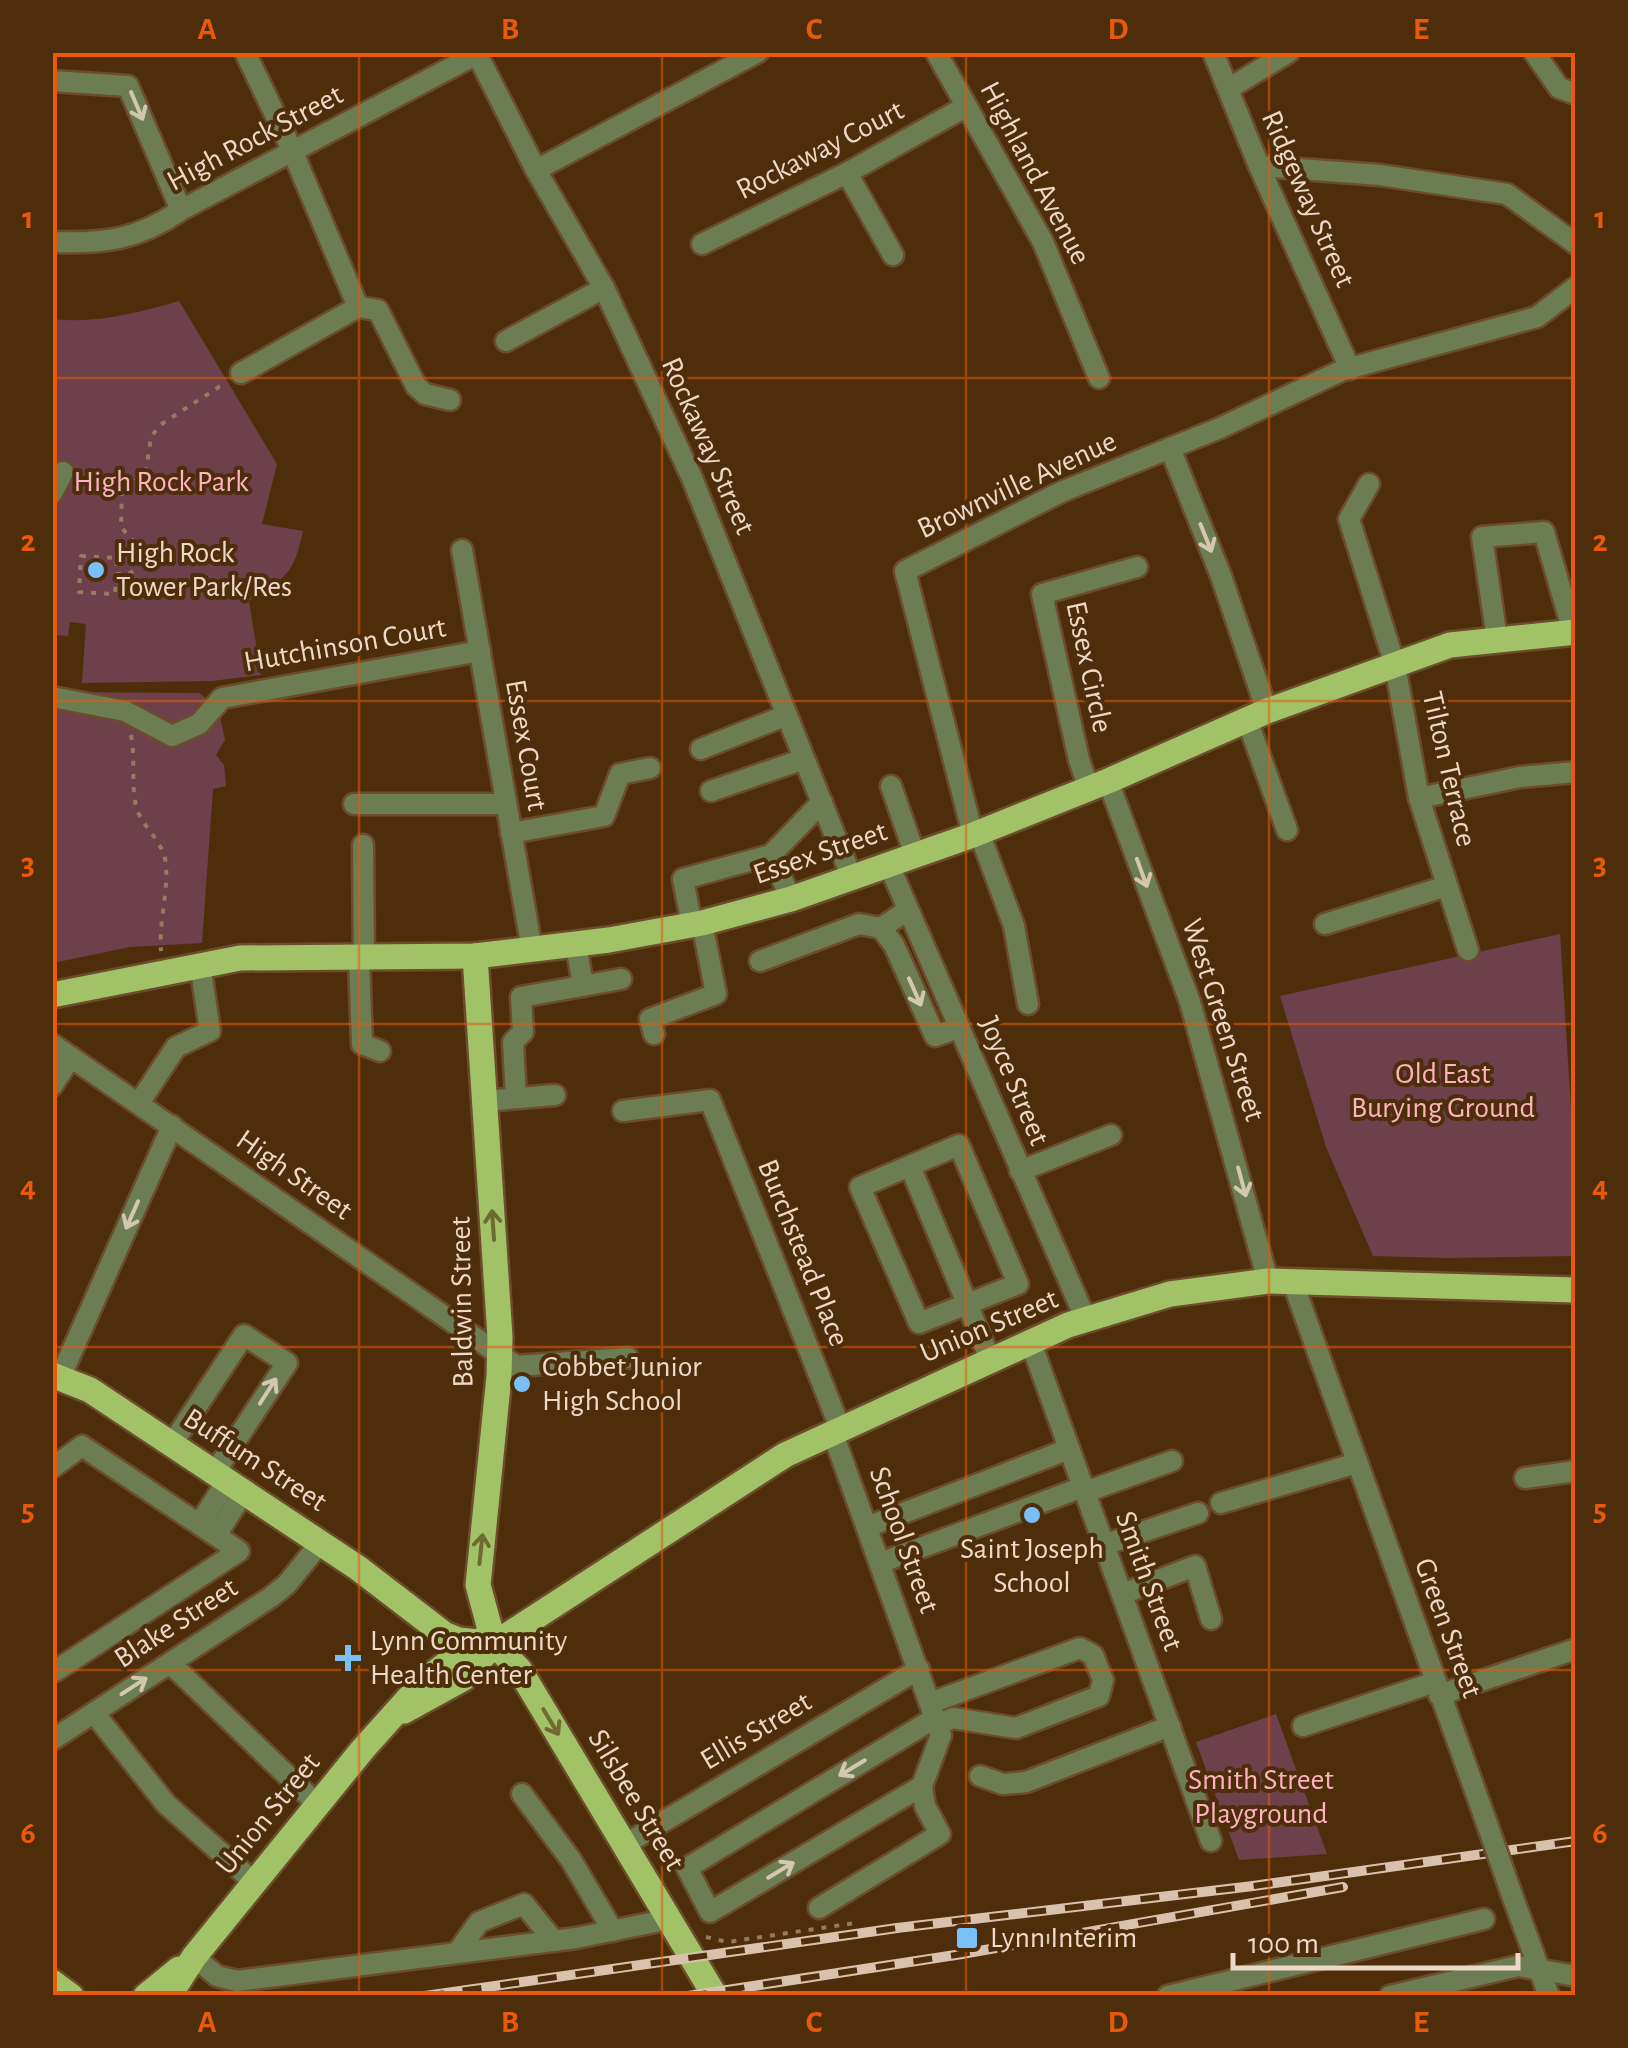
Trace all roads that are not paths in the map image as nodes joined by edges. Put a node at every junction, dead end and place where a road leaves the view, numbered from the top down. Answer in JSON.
{"nodes":[{"id":1,"x":245,"y":52,"type":"edge"},
{"id":2,"x":758,"y":52,"type":"edge"},
{"id":3,"x":936,"y":52,"type":"edge"},
{"id":4,"x":1214,"y":52,"type":"edge"},
{"id":5,"x":1289,"y":52,"type":"edge"},
{"id":6,"x":1534,"y":52,"type":"edge"},
{"id":7,"x":477,"y":53,"type":"edge"},
{"id":8,"x":52,"y":81,"type":"edge"},
{"id":9,"x":1228,"y":89,"type":"junction"},
{"id":10,"x":1576,"y":94,"type":"edge"},
{"id":11,"x":965,"y":107,"type":"junction"},
{"id":12,"x":292,"y":150,"type":"junction"},
{"id":13,"x":1259,"y":166,"type":"junction"},
{"id":14,"x":536,"y":170,"type":"junction"},
{"id":15,"x":847,"y":173,"type":"junction"},
{"id":16,"x":181,"y":210,"type":"junction"},
{"id":17,"x":52,"y":242,"type":"edge"},
{"id":18,"x":702,"y":244,"type":"dead end"},
{"id":19,"x":1576,"y":244,"type":"edge"},
{"id":20,"x":893,"y":254,"type":"dead end"},
{"id":21,"x":1576,"y":286,"type":"edge"},
{"id":22,"x":604,"y":288,"type":"junction"},
{"id":23,"x":358,"y":307,"type":"junction"},
{"id":24,"x":506,"y":341,"type":"dead end"},
{"id":25,"x":1350,"y":368,"type":"junction"},
{"id":26,"x":241,"y":373,"type":"road end"},
{"id":27,"x":1099,"y":378,"type":"dead end"},
{"id":28,"x":450,"y":400,"type":"dead end"},
{"id":29,"x":1170,"y":448,"type":"junction"},
{"id":30,"x":63,"y":472,"type":"road end"},
{"id":31,"x":1369,"y":484,"type":"dead end"},
{"id":32,"x":52,"y":493,"type":"edge"},
{"id":33,"x":462,"y":550,"type":"dead end"},
{"id":34,"x":1137,"y":567,"type":"dead end"},
{"id":35,"x":1574,"y":632,"type":"edge"},
{"id":36,"x":1497,"y":639,"type":"junction"},
{"id":37,"x":480,"y":651,"type":"junction"},
{"id":38,"x":1395,"y":666,"type":"junction"},
{"id":39,"x":52,"y":698,"type":"edge"},
{"id":40,"x":787,"y":715,"type":"junction"},
{"id":41,"x":1257,"y":716,"type":"junction"},
{"id":42,"x":702,"y":749,"type":"dead end"},
{"id":43,"x":804,"y":759,"type":"junction"},
{"id":44,"x":650,"y":768,"type":"dead end"},
{"id":45,"x":1576,"y":772,"type":"edge"},
{"id":46,"x":1098,"y":785,"type":"junction"},
{"id":47,"x":890,"y":786,"type":"dead end"},
{"id":48,"x":710,"y":791,"type":"dead end"},
{"id":49,"x":1419,"y":798,"type":"junction"},
{"id":50,"x":822,"y":802,"type":"junction"},
{"id":51,"x":354,"y":804,"type":"dead end"},
{"id":52,"x":506,"y":804,"type":"junction"},
{"id":53,"x":1288,"y":830,"type":"dead end"},
{"id":54,"x":511,"y":833,"type":"junction"},
{"id":55,"x":976,"y":834,"type":"junction"},
{"id":56,"x":363,"y":845,"type":"dead end"},
{"id":57,"x":771,"y":855,"type":"junction"},
{"id":58,"x":915,"y":855,"type":"junction"},
{"id":59,"x":889,"y":865,"type":"junction"},
{"id":60,"x":852,"y":878,"type":"junction"},
{"id":61,"x":1447,"y":886,"type":"junction"},
{"id":62,"x":791,"y":899,"type":"junction"},
{"id":63,"x":908,"y":910,"type":"junction"},
{"id":64,"x":697,"y":924,"type":"junction"},
{"id":65,"x":1325,"y":924,"type":"dead end"},
{"id":66,"x":881,"y":928,"type":"junction"},
{"id":67,"x":576,"y":944,"type":"junction"},
{"id":68,"x":532,"y":950,"type":"junction"},
{"id":69,"x":1468,"y":950,"type":"dead end"},
{"id":70,"x":476,"y":956,"type":"junction"},
{"id":71,"x":362,"y":958,"type":"junction"},
{"id":72,"x":760,"y":961,"type":"dead end"},
{"id":73,"x":200,"y":964,"type":"junction"},
{"id":74,"x":621,"y":979,"type":"dead end"},
{"id":75,"x":583,"y":986,"type":"junction"},
{"id":76,"x":52,"y":995,"type":"edge"},
{"id":77,"x":1028,"y":1004,"type":"dead end"},
{"id":78,"x":958,"y":1028,"type":"junction"},
{"id":79,"x":654,"y":1034,"type":"dead end"},
{"id":80,"x":52,"y":1044,"type":"edge"},
{"id":81,"x":380,"y":1051,"type":"dead end"},
{"id":82,"x":71,"y":1057,"type":"junction"},
{"id":83,"x":52,"y":1086,"type":"edge"},
{"id":84,"x":555,"y":1095,"type":"dead end"},
{"id":85,"x":516,"y":1098,"type":"junction"},
{"id":86,"x":485,"y":1101,"type":"junction"},
{"id":87,"x":138,"y":1103,"type":"junction"},
{"id":88,"x":624,"y":1111,"type":"dead end"},
{"id":89,"x":172,"y":1126,"type":"junction"},
{"id":90,"x":1112,"y":1135,"type":"dead end"},
{"id":91,"x":910,"y":1166,"type":"junction"},
{"id":92,"x":1020,"y":1171,"type":"junction"},
{"id":93,"x":1280,"y":1281,"type":"junction"},
{"id":94,"x":1576,"y":1290,"type":"edge"},
{"id":95,"x":968,"y":1304,"type":"junction"},
{"id":96,"x":1086,"y":1320,"type":"junction"},
{"id":97,"x":1030,"y":1340,"type":"junction"},
{"id":98,"x":500,"y":1356,"type":"junction"},
{"id":99,"x":628,"y":1358,"type":"dead end"},
{"id":100,"x":990,"y":1358,"type":"junction"},
{"id":101,"x":55,"y":1381,"type":"edge"},
{"id":102,"x":836,"y":1430,"type":"junction"},
{"id":103,"x":172,"y":1444,"type":"junction"},
{"id":104,"x":1069,"y":1448,"type":"junction"},
{"id":105,"x":1172,"y":1461,"type":"dead end"},
{"id":106,"x":1357,"y":1463,"type":"junction"},
{"id":107,"x":52,"y":1468,"type":"edge"},
{"id":108,"x":1576,"y":1471,"type":"edge"},
{"id":109,"x":1524,"y":1478,"type":"dead end"},
{"id":110,"x":229,"y":1482,"type":"junction"},
{"id":111,"x":1084,"y":1490,"type":"junction"},
{"id":112,"x":1221,"y":1504,"type":"dead end"},
{"id":113,"x":1198,"y":1513,"type":"dead end"},
{"id":114,"x":867,"y":1527,"type":"junction"},
{"id":115,"x":208,"y":1529,"type":"junction"},
{"id":116,"x":321,"y":1542,"type":"junction"},
{"id":117,"x":1104,"y":1545,"type":"junction"},
{"id":118,"x":880,"y":1564,"type":"junction"},
{"id":119,"x":1122,"y":1594,"type":"junction"},
{"id":120,"x":1211,"y":1618,"type":"dead end"},
{"id":121,"x":494,"y":1644,"type":"junction"},
{"id":122,"x":1576,"y":1649,"type":"edge"},
{"id":123,"x":170,"y":1662,"type":"junction"},
{"id":124,"x":52,"y":1668,"type":"edge"},
{"id":125,"x":919,"y":1668,"type":"junction"},
{"id":126,"x":1437,"y":1688,"type":"junction"},
{"id":127,"x":94,"y":1712,"type":"junction"},
{"id":128,"x":936,"y":1720,"type":"junction"},
{"id":129,"x":1170,"y":1726,"type":"junction"},
{"id":130,"x":1304,"y":1726,"type":"dead end"},
{"id":131,"x":54,"y":1737,"type":"edge"},
{"id":132,"x":980,"y":1776,"type":"dead end"},
{"id":133,"x":922,"y":1786,"type":"junction"},
{"id":134,"x":522,"y":1794,"type":"dead end"},
{"id":135,"x":318,"y":1805,"type":"junction"},
{"id":136,"x":1212,"y":1841,"type":"dead end"},
{"id":137,"x":624,"y":1845,"type":"junction"},
{"id":138,"x":255,"y":1882,"type":"junction"},
{"id":139,"x":819,"y":1908,"type":"dead end"},
{"id":140,"x":1484,"y":1919,"type":"dead end"},
{"id":141,"x":673,"y":1925,"type":"junction"},
{"id":142,"x":613,"y":1930,"type":"junction"},
{"id":143,"x":554,"y":1941,"type":"junction"},
{"id":144,"x":457,"y":1953,"type":"junction"},
{"id":145,"x":194,"y":1957,"type":"junction"},
{"id":146,"x":1539,"y":1967,"type":"junction"},
{"id":147,"x":1576,"y":1976,"type":"edge"},
{"id":148,"x":52,"y":1982,"type":"edge"},
{"id":149,"x":1201,"y":1992,"type":"edge"},
{"id":150,"x":71,"y":1996,"type":"edge"},
{"id":151,"x":146,"y":1996,"type":"edge"},
{"id":152,"x":169,"y":1996,"type":"edge"},
{"id":153,"x":715,"y":1996,"type":"edge"},
{"id":154,"x":1168,"y":1996,"type":"edge"},
{"id":155,"x":1390,"y":1996,"type":"edge"},
{"id":156,"x":1550,"y":1996,"type":"edge"}],
"edges":[{"from":1,"to":12,"type":"street"},
{"from":2,"to":14,"type":"street"},
{"from":3,"to":11,"type":"street","name":"Highland Avenue"},
{"from":4,"to":9,"type":"street","name":"Ridgeway Street"},
{"from":5,"to":9,"type":"street"},
{"from":6,"to":10,"type":"street"},
{"from":7,"to":12,"type":"street","name":"High Rock Street"},
{"from":7,"to":14,"type":"street","name":"Rockaway Street"},
{"from":8,"to":16,"type":"street","one_way":true},
{"from":9,"to":13,"type":"street","name":"Ridgeway Street"},
{"from":11,"to":15,"type":"street","name":"Rockaway Court"},
{"from":11,"to":27,"type":"street","name":"Highland Avenue"},
{"from":12,"to":16,"type":"street","name":"High Rock Street"},
{"from":12,"to":23,"type":"street"},
{"from":13,"to":19,"type":"street"},
{"from":13,"to":25,"type":"street","name":"Ridgeway Street"},
{"from":14,"to":22,"type":"street","name":"Rockaway Street"},
{"from":15,"to":18,"type":"street","name":"Rockaway Court"},
{"from":15,"to":20,"type":"street"},
{"from":16,"to":17,"type":"street","name":"High Rock Street"},
{"from":21,"to":25,"type":"street","name":"Brownville Avenue"},
{"from":22,"to":24,"type":"street"},
{"from":22,"to":40,"type":"street","name":"Rockaway Street"},
{"from":23,"to":26,"type":"street"},
{"from":23,"to":28,"type":"street"},
{"from":25,"to":29,"type":"street","name":"Brownville Avenue"},
{"from":29,"to":41,"type":"street","one_way":true},
{"from":29,"to":55,"type":"street","name":"Brownville Avenue"},
{"from":30,"to":32,"type":"street"},
{"from":31,"to":38,"type":"street","name":"Tilton Terrace"},
{"from":33,"to":37,"type":"street","name":"Essex Court"},
{"from":34,"to":46,"type":"street","name":"Essex Circle"},
{"from":35,"to":36,"type":"main road","name":"Essex Street"},
{"from":35,"to":36,"type":"street"},
{"from":36,"to":38,"type":"main road","name":"Essex Street"},
{"from":37,"to":39,"type":"street","name":"Hutchinson Court"},
{"from":37,"to":52,"type":"street","name":"Essex Court"},
{"from":38,"to":41,"type":"main road","name":"Essex Street"},
{"from":38,"to":49,"type":"street","name":"Tilton Terrace"},
{"from":40,"to":42,"type":"street"},
{"from":40,"to":43,"type":"street","name":"Rockaway Street"},
{"from":41,"to":46,"type":"main road","name":"Essex Street"},
{"from":41,"to":53,"type":"street"},
{"from":43,"to":48,"type":"street"},
{"from":43,"to":50,"type":"street","name":"Rockaway Street"},
{"from":44,"to":54,"type":"street"},
{"from":45,"to":49,"type":"street"},
{"from":46,"to":55,"type":"main road","name":"Essex Street"},
{"from":46,"to":93,"type":"street","name":"West Green Street","one_way":true},
{"from":47,"to":58,"type":"street"},
{"from":49,"to":61,"type":"street","name":"Tilton Terrace"},
{"from":50,"to":57,"type":"street"},
{"from":50,"to":60,"type":"street","name":"Rockaway Street"},
{"from":51,"to":52,"type":"street"},
{"from":52,"to":54,"type":"street","name":"Essex Court"},
{"from":54,"to":68,"type":"street","name":"Essex Court"},
{"from":55,"to":58,"type":"main road","name":"Essex Street"},
{"from":55,"to":77,"type":"street"},
{"from":56,"to":71,"type":"street"},
{"from":57,"to":62,"type":"street"},
{"from":57,"to":64,"type":"street"},
{"from":58,"to":59,"type":"main road","name":"Essex Street"},
{"from":59,"to":60,"type":"main road","name":"Essex Street"},
{"from":59,"to":63,"type":"street","name":"Joyce Street"},
{"from":60,"to":62,"type":"main road","name":"Essex Street"},
{"from":61,"to":65,"type":"street","name":"Tilton Terrace"},
{"from":61,"to":69,"type":"street","name":"Tilton Terrace"},
{"from":62,"to":64,"type":"main road","name":"Essex Street"},
{"from":63,"to":66,"type":"street"},
{"from":63,"to":78,"type":"street","name":"Joyce Street"},
{"from":64,"to":67,"type":"main road","name":"Essex Street"},
{"from":64,"to":79,"type":"street"},
{"from":66,"to":72,"type":"street"},
{"from":66,"to":78,"type":"street","one_way":true},
{"from":67,"to":68,"type":"main road","name":"Essex Street"},
{"from":67,"to":75,"type":"street"},
{"from":68,"to":70,"type":"main road","name":"Essex Street"},
{"from":70,"to":71,"type":"main road","name":"Essex Street"},
{"from":70,"to":86,"type":"main road","name":"Baldwin Street"},
{"from":71,"to":73,"type":"main road","name":"Essex Street"},
{"from":71,"to":81,"type":"street"},
{"from":73,"to":76,"type":"main road","name":"Essex Street"},
{"from":73,"to":87,"type":"street"},
{"from":74,"to":75,"type":"street"},
{"from":75,"to":85,"type":"street"},
{"from":78,"to":92,"type":"street","name":"Joyce Street"},
{"from":80,"to":82,"type":"street","name":"High Street"},
{"from":82,"to":83,"type":"street"},
{"from":82,"to":87,"type":"street","name":"High Street"},
{"from":84,"to":85,"type":"street"},
{"from":85,"to":86,"type":"street"},
{"from":98,"to":86,"type":"main road","name":"Baldwin Street","one_way":true},
{"from":87,"to":89,"type":"street","name":"High Street"},
{"from":88,"to":102,"type":"street","name":"Burchstead Place"},
{"from":89,"to":98,"type":"street","name":"High Street"},
{"from":89,"to":101,"type":"street","one_way":true},
{"from":90,"to":92,"type":"street"},
{"from":91,"to":95,"type":"street"},
{"from":91,"to":95,"type":"street"},
{"from":91,"to":95,"type":"street"},
{"from":92,"to":96,"type":"street","name":"Joyce Street"},
{"from":93,"to":94,"type":"main road","name":"Union Street"},
{"from":93,"to":96,"type":"main road","name":"Union Street"},
{"from":93,"to":106,"type":"street","name":"Green Street"},
{"from":95,"to":100,"type":"street"},
{"from":96,"to":97,"type":"main road","name":"Union Street"},
{"from":97,"to":100,"type":"main road","name":"Union Street"},
{"from":97,"to":104,"type":"street","name":"Smith Street"},
{"from":98,"to":99,"type":"street"},
{"from":121,"to":98,"type":"main road","name":"Baldwin Street","one_way":true},
{"from":100,"to":102,"type":"main road","name":"Union Street"},
{"from":101,"to":103,"type":"main road","name":"Buffum Street"},
{"from":102,"to":114,"type":"street","name":"School Street"},
{"from":102,"to":121,"type":"main road","name":"Union Street"},
{"from":103,"to":110,"type":"main road","name":"Buffum Street"},
{"from":110,"to":103,"type":"street","one_way":true},
{"from":104,"to":111,"type":"street","name":"Smith Street"},
{"from":104,"to":114,"type":"street"},
{"from":105,"to":111,"type":"street"},
{"from":106,"to":112,"type":"street"},
{"from":106,"to":126,"type":"street","name":"Green Street"},
{"from":107,"to":115,"type":"street"},
{"from":108,"to":109,"type":"street"},
{"from":110,"to":115,"type":"street"},
{"from":110,"to":116,"type":"main road","name":"Buffum Street"},
{"from":111,"to":117,"type":"street","name":"Smith Street"},
{"from":111,"to":118,"type":"street"},
{"from":113,"to":117,"type":"street"},
{"from":114,"to":118,"type":"street","name":"School Street"},
{"from":115,"to":124,"type":"street"},
{"from":116,"to":121,"type":"main road","name":"Buffum Street"},
{"from":116,"to":123,"type":"street","name":"Blake Street"},
{"from":117,"to":119,"type":"street","name":"Smith Street"},
{"from":118,"to":125,"type":"street","name":"School Street"},
{"from":119,"to":120,"type":"street"},
{"from":119,"to":129,"type":"street","name":"Smith Street"},
{"from":121,"to":135,"type":"main road","name":"Union Street"},
{"from":121,"to":137,"type":"main road","name":"Silsbee Street","one_way":true},
{"from":122,"to":126,"type":"street"},
{"from":127,"to":123,"type":"street","name":"Blake Street","one_way":true},
{"from":123,"to":135,"type":"street"},
{"from":125,"to":128,"type":"street","name":"School Street"},
{"from":125,"to":137,"type":"street","name":"Ellis Street"},
{"from":126,"to":130,"type":"street"},
{"from":126,"to":146,"type":"street","name":"Green Street","bridge":true},
{"from":127,"to":131,"type":"street","name":"Blake Street"},
{"from":127,"to":138,"type":"street"},
{"from":128,"to":128,"type":"street"},
{"from":128,"to":133,"type":"street"},
{"from":128,"to":133,"type":"street","one_way":true},
{"from":129,"to":132,"type":"street"},
{"from":129,"to":136,"type":"street","name":"Smith Street"},
{"from":133,"to":139,"type":"street"},
{"from":134,"to":142,"type":"street"},
{"from":135,"to":138,"type":"main road","name":"Union Street"},
{"from":137,"to":141,"type":"main road","name":"Silsbee Street"},
{"from":138,"to":145,"type":"main road","name":"Union Street"},
{"from":140,"to":149,"type":"street"},
{"from":141,"to":142,"type":"street"},
{"from":141,"to":153,"type":"main road","name":"Silsbee Street"},
{"from":142,"to":143,"type":"street"},
{"from":143,"to":144,"type":"street"},
{"from":143,"to":144,"type":"street"},
{"from":144,"to":145,"type":"street"},
{"from":145,"to":151,"type":"main road","name":"Union Street"},
{"from":145,"to":152,"type":"main road","name":"Union Street"},
{"from":146,"to":147,"type":"street"},
{"from":146,"to":155,"type":"street"},
{"from":146,"to":156,"type":"street","name":"Green Street"},
{"from":148,"to":150,"type":"main road"},
{"from":149,"to":154,"type":"street"}]}
